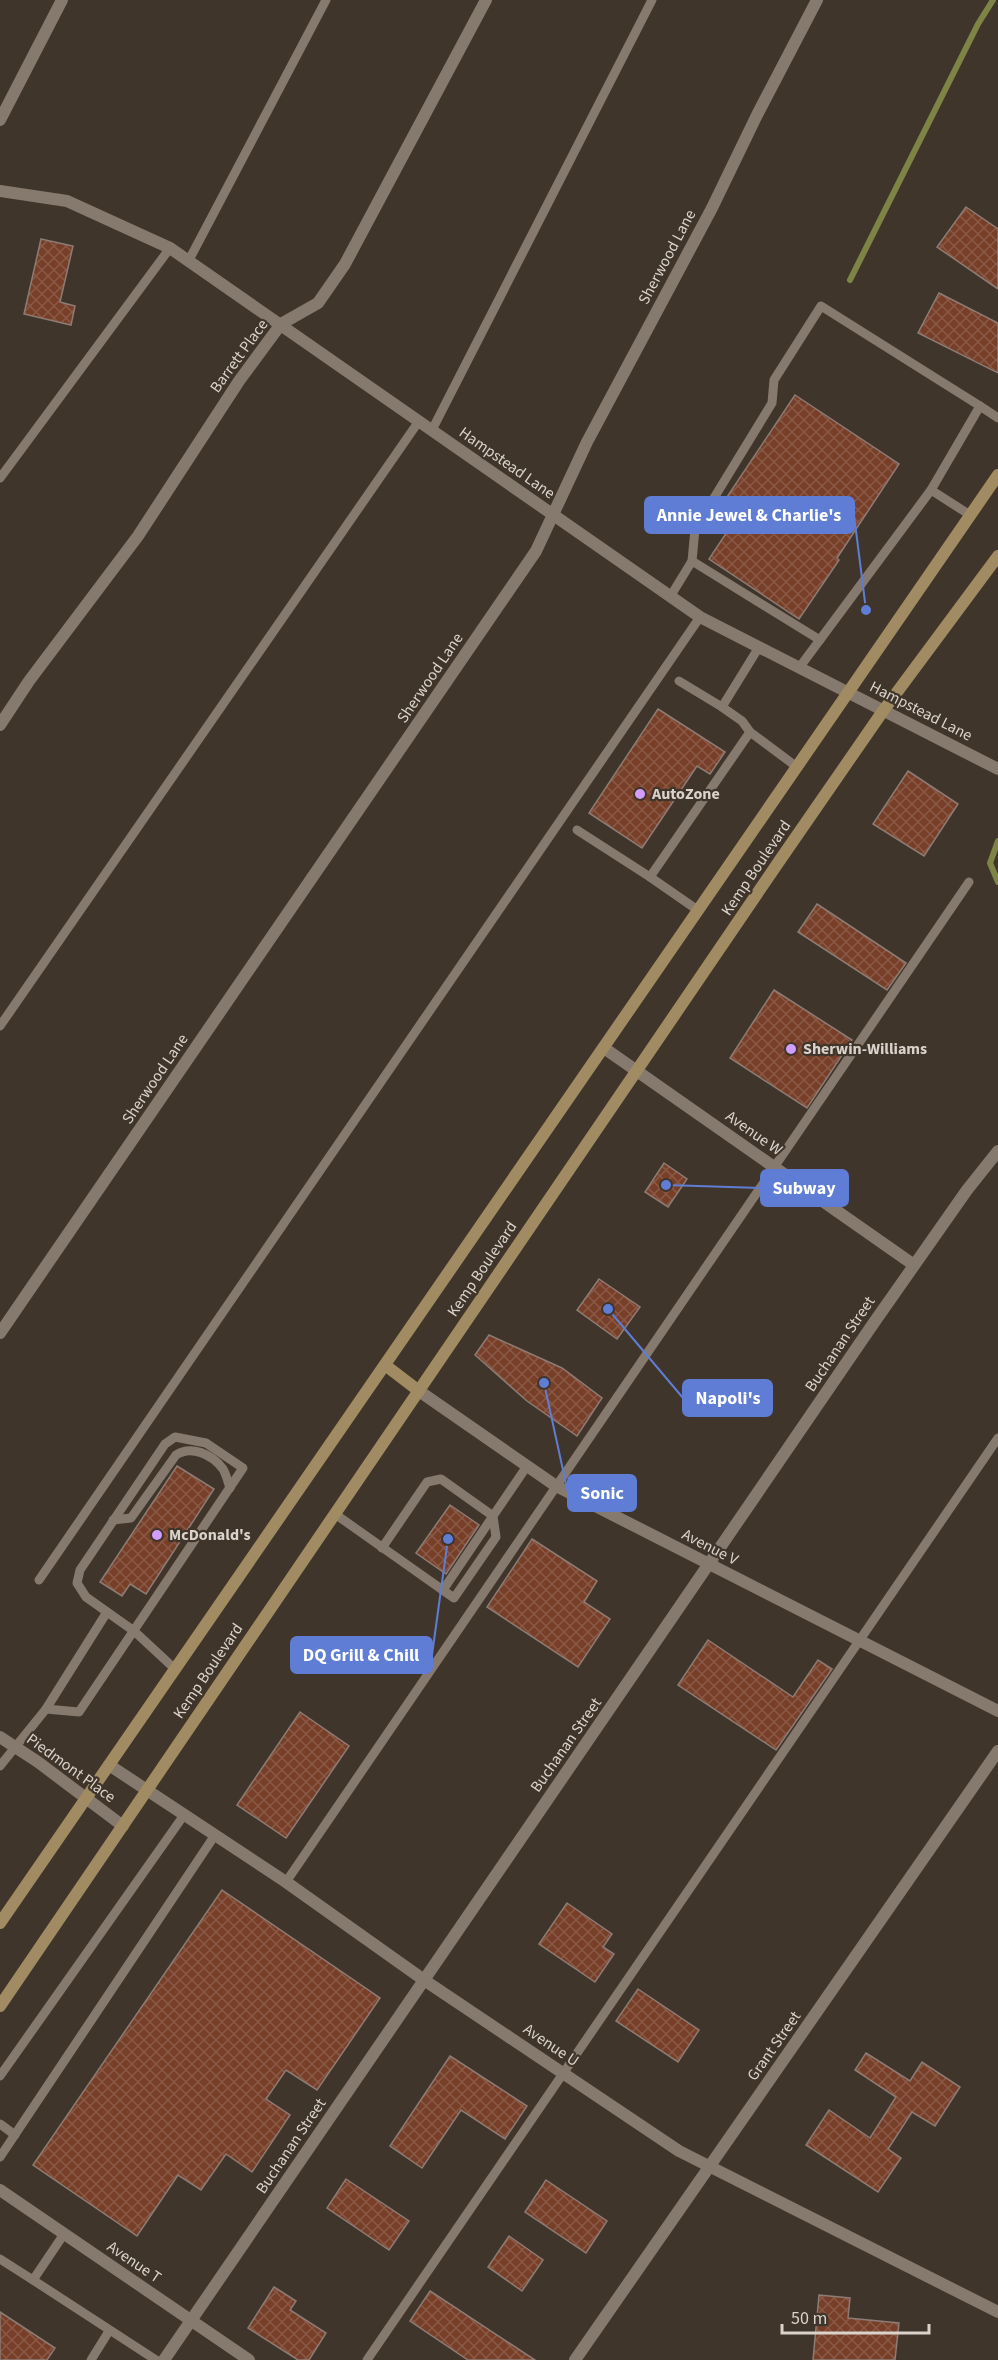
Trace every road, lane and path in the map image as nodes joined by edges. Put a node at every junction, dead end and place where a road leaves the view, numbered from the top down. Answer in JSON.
{"nodes":[{"id":1,"x":62,"y":0,"type":"edge"},
{"id":2,"x":326,"y":0,"type":"edge"},
{"id":3,"x":486,"y":0,"type":"edge"},
{"id":4,"x":652,"y":0,"type":"edge"},
{"id":5,"x":817,"y":0,"type":"edge"},
{"id":6,"x":0,"y":120,"type":"edge"},
{"id":7,"x":0,"y":191,"type":"edge"},
{"id":8,"x":170,"y":248,"type":"junction"},
{"id":9,"x":189,"y":260,"type":"junction"},
{"id":10,"x":281,"y":324,"type":"junction"},
{"id":11,"x":980,"y":406,"type":"junction"},
{"id":12,"x":998,"y":418,"type":"edge"},
{"id":13,"x":419,"y":421,"type":"junction"},
{"id":14,"x":432,"y":430,"type":"junction"},
{"id":15,"x":998,"y":476,"type":"edge"},
{"id":16,"x":0,"y":478,"type":"edge"},
{"id":17,"x":931,"y":489,"type":"junction"},
{"id":18,"x":552,"y":515,"type":"junction"},
{"id":19,"x":970,"y":515,"type":"junction"},
{"id":20,"x":998,"y":556,"type":"edge"},
{"id":21,"x":692,"y":561,"type":"junction"},
{"id":22,"x":670,"y":597,"type":"junction"},
{"id":23,"x":700,"y":617,"type":"junction"},
{"id":24,"x":820,"y":640,"type":"junction"},
{"id":25,"x":759,"y":647,"type":"junction"},
{"id":26,"x":799,"y":668,"type":"junction"},
{"id":27,"x":679,"y":681,"type":"dead end"},
{"id":28,"x":850,"y":693,"type":"junction"},
{"id":29,"x":722,"y":707,"type":"junction"},
{"id":30,"x":883,"y":711,"type":"junction"},
{"id":31,"x":0,"y":725,"type":"edge"},
{"id":32,"x":750,"y":732,"type":"junction"},
{"id":33,"x":797,"y":767,"type":"junction"},
{"id":34,"x":998,"y":769,"type":"edge"},
{"id":35,"x":577,"y":830,"type":"dead end"},
{"id":36,"x":650,"y":877,"type":"junction"},
{"id":37,"x":969,"y":882,"type":"dead end"},
{"id":38,"x":699,"y":911,"type":"junction"},
{"id":39,"x":0,"y":1026,"type":"edge"},
{"id":40,"x":604,"y":1048,"type":"junction"},
{"id":41,"x":637,"y":1071,"type":"junction"},
{"id":42,"x":998,"y":1151,"type":"edge"},
{"id":43,"x":774,"y":1167,"type":"junction"},
{"id":44,"x":914,"y":1265,"type":"junction"},
{"id":45,"x":0,"y":1333,"type":"edge"},
{"id":46,"x":385,"y":1365,"type":"junction"},
{"id":47,"x":419,"y":1391,"type":"junction"},
{"id":48,"x":998,"y":1438,"type":"edge"},
{"id":49,"x":527,"y":1466,"type":"junction"},
{"id":50,"x":556,"y":1486,"type":"junction"},
{"id":51,"x":230,"y":1488,"type":"junction"},
{"id":52,"x":335,"y":1514,"type":"junction"},
{"id":53,"x":493,"y":1516,"type":"junction"},
{"id":54,"x":114,"y":1520,"type":"junction"},
{"id":55,"x":382,"y":1548,"type":"junction"},
{"id":56,"x":709,"y":1565,"type":"junction"},
{"id":57,"x":39,"y":1580,"type":"dead end"},
{"id":58,"x":443,"y":1590,"type":"junction"},
{"id":59,"x":107,"y":1612,"type":"junction"},
{"id":60,"x":134,"y":1630,"type":"junction"},
{"id":61,"x":860,"y":1642,"type":"junction"},
{"id":62,"x":175,"y":1669,"type":"junction"},
{"id":63,"x":45,"y":1709,"type":"junction"},
{"id":64,"x":998,"y":1711,"type":"edge"},
{"id":65,"x":0,"y":1737,"type":"edge"},
{"id":66,"x":14,"y":1747,"type":"junction"},
{"id":67,"x":998,"y":1751,"type":"edge"},
{"id":68,"x":109,"y":1765,"type":"junction"},
{"id":69,"x":0,"y":1766,"type":"edge"},
{"id":70,"x":147,"y":1790,"type":"junction"},
{"id":71,"x":86,"y":1798,"type":"junction"},
{"id":72,"x":184,"y":1815,"type":"junction"},
{"id":73,"x":123,"y":1826,"type":"junction"},
{"id":74,"x":215,"y":1835,"type":"junction"},
{"id":75,"x":286,"y":1882,"type":"junction"},
{"id":76,"x":0,"y":1923,"type":"edge"},
{"id":77,"x":424,"y":1980,"type":"junction"},
{"id":78,"x":0,"y":2006,"type":"edge"},
{"id":79,"x":563,"y":2073,"type":"junction"},
{"id":80,"x":0,"y":2076,"type":"edge"},
{"id":81,"x":0,"y":2124,"type":"edge"},
{"id":82,"x":15,"y":2135,"type":"junction"},
{"id":83,"x":0,"y":2157,"type":"edge"},
{"id":84,"x":709,"y":2168,"type":"junction"},
{"id":85,"x":0,"y":2190,"type":"edge"},
{"id":86,"x":64,"y":2234,"type":"junction"},
{"id":87,"x":0,"y":2259,"type":"edge"},
{"id":88,"x":33,"y":2280,"type":"junction"},
{"id":89,"x":998,"y":2312,"type":"edge"},
{"id":90,"x":191,"y":2321,"type":"junction"},
{"id":91,"x":109,"y":2331,"type":"junction"},
{"id":92,"x":91,"y":2360,"type":"edge"},
{"id":93,"x":156,"y":2360,"type":"edge"},
{"id":94,"x":164,"y":2360,"type":"edge"},
{"id":95,"x":249,"y":2360,"type":"edge"},
{"id":96,"x":367,"y":2360,"type":"edge"},
{"id":97,"x":575,"y":2360,"type":"edge"}],
"edges":[{"from":1,"to":6,"type":"street"},
{"from":2,"to":9,"type":"lane"},
{"from":3,"to":10,"type":"street","name":"Barrett Place"},
{"from":4,"to":14,"type":"lane"},
{"from":5,"to":18,"type":"street","name":"Sherwood Lane"},
{"from":7,"to":8,"type":"street","name":"Hampstead Lane"},
{"from":8,"to":9,"type":"street","name":"Hampstead Lane"},
{"from":8,"to":16,"type":"lane"},
{"from":9,"to":10,"type":"street","name":"Hampstead Lane"},
{"from":10,"to":13,"type":"street","name":"Hampstead Lane"},
{"from":10,"to":31,"type":"street","name":"Barrett Place"},
{"from":11,"to":12,"type":"lane"},
{"from":11,"to":17,"type":"lane"},
{"from":11,"to":21,"type":"lane"},
{"from":13,"to":14,"type":"street","name":"Hampstead Lane"},
{"from":13,"to":39,"type":"lane"},
{"from":14,"to":18,"type":"street","name":"Hampstead Lane"},
{"from":15,"to":19,"type":"main road","name":"Kemp Boulevard"},
{"from":17,"to":19,"type":"lane"},
{"from":17,"to":24,"type":"lane"},
{"from":18,"to":22,"type":"street","name":"Hampstead Lane"},
{"from":18,"to":45,"type":"street","name":"Sherwood Lane"},
{"from":19,"to":28,"type":"main road","name":"Kemp Boulevard"},
{"from":20,"to":30,"type":"main road","name":"Kemp Boulevard"},
{"from":21,"to":22,"type":"lane"},
{"from":21,"to":24,"type":"lane"},
{"from":22,"to":23,"type":"street","name":"Hampstead Lane"},
{"from":23,"to":25,"type":"street","name":"Hampstead Lane"},
{"from":23,"to":57,"type":"lane"},
{"from":24,"to":26,"type":"lane"},
{"from":25,"to":26,"type":"street","name":"Hampstead Lane"},
{"from":25,"to":29,"type":"lane"},
{"from":26,"to":28,"type":"street","name":"Hampstead Lane"},
{"from":27,"to":29,"type":"lane"},
{"from":28,"to":30,"type":"street","name":"Hampstead Lane"},
{"from":28,"to":33,"type":"main road","name":"Kemp Boulevard"},
{"from":29,"to":32,"type":"lane"},
{"from":30,"to":34,"type":"street","name":"Hampstead Lane"},
{"from":30,"to":41,"type":"main road","name":"Kemp Boulevard"},
{"from":32,"to":33,"type":"lane"},
{"from":32,"to":36,"type":"lane"},
{"from":33,"to":38,"type":"main road","name":"Kemp Boulevard"},
{"from":35,"to":36,"type":"lane"},
{"from":36,"to":38,"type":"lane"},
{"from":37,"to":43,"type":"lane"},
{"from":38,"to":40,"type":"main road","name":"Kemp Boulevard"},
{"from":40,"to":41,"type":"street","name":"Avenue W"},
{"from":40,"to":46,"type":"main road","name":"Kemp Boulevard"},
{"from":41,"to":43,"type":"street","name":"Avenue W"},
{"from":41,"to":47,"type":"main road","name":"Kemp Boulevard"},
{"from":42,"to":44,"type":"street","name":"Buchanan Street"},
{"from":43,"to":44,"type":"street","name":"Avenue W"},
{"from":43,"to":50,"type":"lane"},
{"from":44,"to":56,"type":"street","name":"Buchanan Street"},
{"from":46,"to":47,"type":"main road"},
{"from":46,"to":62,"type":"main road","name":"Kemp Boulevard"},
{"from":47,"to":49,"type":"street","name":"Avenue V"},
{"from":47,"to":52,"type":"main road","name":"Kemp Boulevard"},
{"from":48,"to":61,"type":"lane"},
{"from":49,"to":50,"type":"street","name":"Avenue V"},
{"from":49,"to":53,"type":"lane"},
{"from":50,"to":56,"type":"street","name":"Avenue V"},
{"from":50,"to":75,"type":"lane"},
{"from":51,"to":54,"type":"lane"},
{"from":51,"to":54,"type":"lane"},
{"from":51,"to":60,"type":"lane"},
{"from":52,"to":55,"type":"lane"},
{"from":52,"to":70,"type":"main road","name":"Kemp Boulevard"},
{"from":53,"to":55,"type":"lane"},
{"from":53,"to":58,"type":"lane"},
{"from":53,"to":58,"type":"lane"},
{"from":54,"to":59,"type":"lane"},
{"from":55,"to":58,"type":"lane"},
{"from":56,"to":61,"type":"street","name":"Avenue V"},
{"from":56,"to":77,"type":"street","name":"Buchanan Street"},
{"from":59,"to":60,"type":"lane"},
{"from":59,"to":63,"type":"lane"},
{"from":60,"to":62,"type":"lane"},
{"from":60,"to":63,"type":"lane"},
{"from":61,"to":64,"type":"street","name":"Avenue V"},
{"from":61,"to":79,"type":"lane"},
{"from":62,"to":68,"type":"main road","name":"Kemp Boulevard"},
{"from":63,"to":66,"type":"lane"},
{"from":65,"to":66,"type":"street","name":"Piedmont Place"},
{"from":66,"to":69,"type":"lane"},
{"from":66,"to":71,"type":"street","name":"Piedmont Place"},
{"from":67,"to":84,"type":"street","name":"Grant Street"},
{"from":68,"to":70,"type":"street","name":"Avenue U"},
{"from":68,"to":71,"type":"main road","name":"Kemp Boulevard"},
{"from":70,"to":72,"type":"street","name":"Avenue U"},
{"from":70,"to":73,"type":"main road","name":"Kemp Boulevard"},
{"from":71,"to":73,"type":"street","name":"Piedmont Place"},
{"from":71,"to":76,"type":"main road","name":"Kemp Boulevard"},
{"from":72,"to":74,"type":"street","name":"Avenue U"},
{"from":72,"to":80,"type":"lane"},
{"from":73,"to":78,"type":"main road","name":"Kemp Boulevard"},
{"from":74,"to":75,"type":"street","name":"Avenue U"},
{"from":74,"to":82,"type":"lane"},
{"from":75,"to":77,"type":"street","name":"Avenue U"},
{"from":77,"to":79,"type":"street","name":"Avenue U"},
{"from":77,"to":90,"type":"street","name":"Buchanan Street"},
{"from":79,"to":84,"type":"street","name":"Avenue U"},
{"from":79,"to":96,"type":"lane"},
{"from":81,"to":82,"type":"lane"},
{"from":82,"to":83,"type":"lane"},
{"from":84,"to":89,"type":"street","name":"Avenue U"},
{"from":84,"to":97,"type":"street","name":"Grant Street"},
{"from":85,"to":86,"type":"street","name":"Avenue T"},
{"from":86,"to":88,"type":"lane"},
{"from":86,"to":90,"type":"street","name":"Avenue T"},
{"from":87,"to":88,"type":"lane"},
{"from":88,"to":91,"type":"lane"},
{"from":90,"to":94,"type":"street","name":"Buchanan Street"},
{"from":90,"to":95,"type":"street","name":"Avenue T"},
{"from":91,"to":92,"type":"lane"},
{"from":91,"to":93,"type":"lane"}]}
